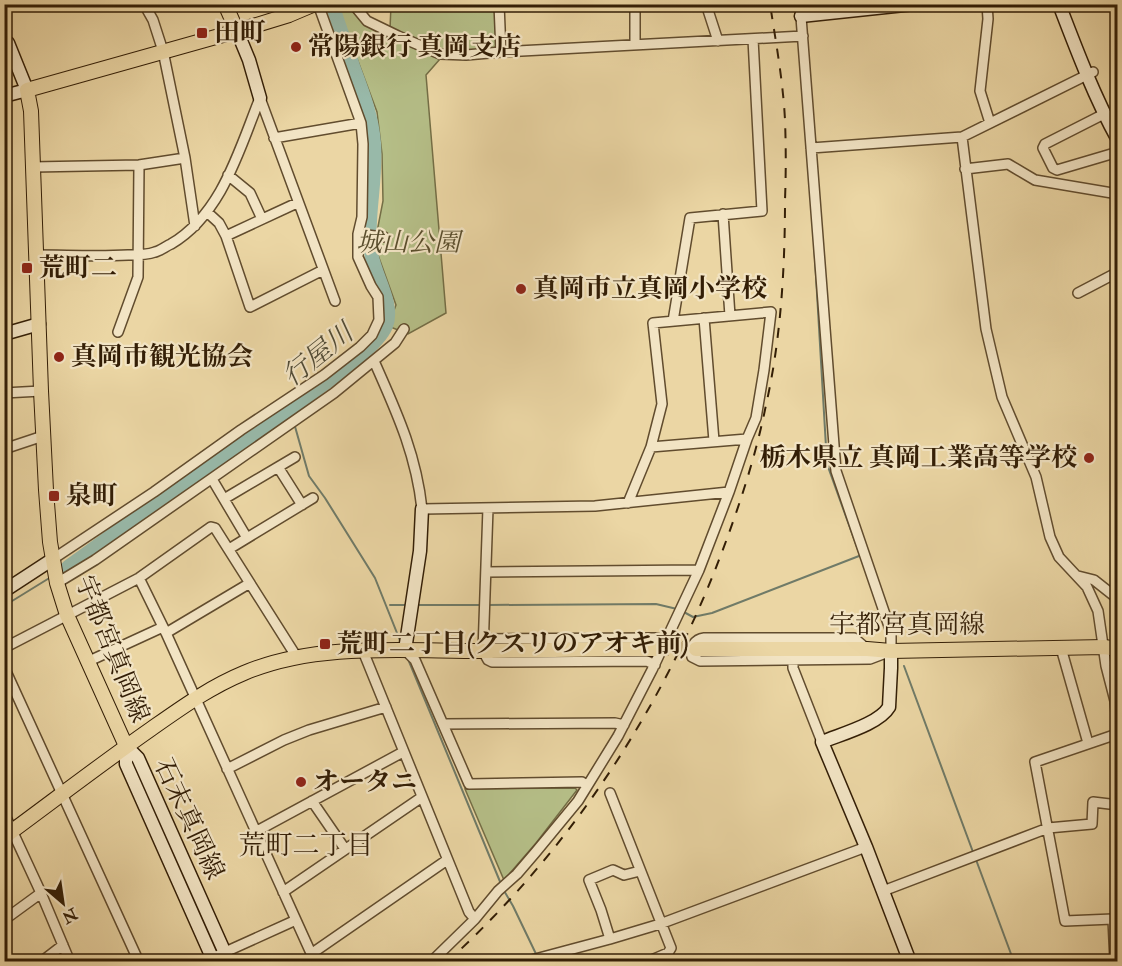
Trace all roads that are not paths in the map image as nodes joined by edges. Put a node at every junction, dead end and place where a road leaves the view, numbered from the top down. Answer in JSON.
{"nodes":[{"id":1,"x":144,"y":4,"type":"edge"},
{"id":2,"x":225,"y":4,"type":"edge"},
{"id":3,"x":316,"y":4,"type":"edge"},
{"id":4,"x":353,"y":4,"type":"edge"},
{"id":5,"x":499,"y":4,"type":"edge"},
{"id":6,"x":635,"y":4,"type":"edge"},
{"id":7,"x":706,"y":4,"type":"edge"},
{"id":8,"x":914,"y":4,"type":"edge"},
{"id":9,"x":987,"y":4,"type":"edge"},
{"id":10,"x":1059,"y":4,"type":"edge"},
{"id":11,"x":1067,"y":4,"type":"edge"},
{"id":12,"x":800,"y":10,"type":"edge"},
{"id":13,"x":237,"y":31,"type":"junction"},
{"id":14,"x":803,"y":36,"type":"junction"},
{"id":15,"x":753,"y":39,"type":"junction"},
{"id":16,"x":6,"y":41,"type":"edge"},
{"id":17,"x":718,"y":41,"type":"junction"},
{"id":18,"x":635,"y":45,"type":"junction"},
{"id":19,"x":163,"y":51,"type":"junction"},
{"id":20,"x":501,"y":51,"type":"junction"},
{"id":21,"x":1089,"y":73,"type":"junction"},
{"id":22,"x":27,"y":90,"type":"junction"},
{"id":23,"x":4,"y":96,"type":"edge"},
{"id":24,"x":260,"y":98,"type":"junction"},
{"id":25,"x":1104,"y":114,"type":"junction"},
{"id":26,"x":361,"y":123,"type":"junction"},
{"id":27,"x":990,"y":123,"type":"junction"},
{"id":28,"x":1118,"y":124,"type":"edge"},
{"id":29,"x":962,"y":137,"type":"junction"},
{"id":30,"x":274,"y":138,"type":"junction"},
{"id":31,"x":1118,"y":140,"type":"edge"},
{"id":32,"x":811,"y":148,"type":"junction"},
{"id":33,"x":1118,"y":152,"type":"edge"},
{"id":34,"x":185,"y":158,"type":"junction"},
{"id":35,"x":139,"y":165,"type":"junction"},
{"id":36,"x":33,"y":167,"type":"junction"},
{"id":37,"x":965,"y":169,"type":"junction"},
{"id":38,"x":228,"y":175,"type":"junction"},
{"id":39,"x":1118,"y":194,"type":"edge"},
{"id":40,"x":297,"y":203,"type":"junction"},
{"id":41,"x":207,"y":212,"type":"junction"},
{"id":42,"x":723,"y":214,"type":"junction"},
{"id":43,"x":262,"y":219,"type":"junction"},
{"id":44,"x":195,"y":226,"type":"junction"},
{"id":45,"x":358,"y":234,"type":"junction"},
{"id":46,"x":226,"y":236,"type":"junction"},
{"id":47,"x":384,"y":237,"type":"dead end"},
{"id":48,"x":139,"y":254,"type":"junction"},
{"id":49,"x":36,"y":255,"type":"junction"},
{"id":50,"x":323,"y":270,"type":"junction"},
{"id":51,"x":1118,"y":272,"type":"edge"},
{"id":52,"x":1078,"y":293,"type":"dead end"},
{"id":53,"x":334,"y":301,"type":"dead end"},
{"id":54,"x":730,"y":316,"type":"junction"},
{"id":55,"x":704,"y":318,"type":"junction"},
{"id":56,"x":673,"y":321,"type":"junction"},
{"id":57,"x":39,"y":324,"type":"junction"},
{"id":58,"x":404,"y":329,"type":"dead end"},
{"id":59,"x":118,"y":332,"type":"dead end"},
{"id":60,"x":4,"y":334,"type":"edge"},
{"id":61,"x":374,"y":361,"type":"junction"},
{"id":62,"x":324,"y":375,"type":"junction"},
{"id":63,"x":41,"y":391,"type":"junction"},
{"id":64,"x":4,"y":393,"type":"edge"},
{"id":65,"x":334,"y":393,"type":"junction"},
{"id":66,"x":43,"y":436,"type":"junction"},
{"id":67,"x":747,"y":439,"type":"junction"},
{"id":68,"x":714,"y":441,"type":"junction"},
{"id":69,"x":651,"y":447,"type":"junction"},
{"id":70,"x":4,"y":449,"type":"edge"},
{"id":71,"x":295,"y":457,"type":"dead end"},
{"id":72,"x":278,"y":467,"type":"junction"},
{"id":73,"x":212,"y":479,"type":"junction"},
{"id":74,"x":729,"y":492,"type":"junction"},
{"id":75,"x":313,"y":498,"type":"dead end"},
{"id":76,"x":224,"y":500,"type":"junction"},
{"id":77,"x":628,"y":503,"type":"junction"},
{"id":78,"x":302,"y":505,"type":"junction"},
{"id":79,"x":488,"y":508,"type":"junction"},
{"id":80,"x":422,"y":509,"type":"junction"},
{"id":81,"x":247,"y":538,"type":"junction"},
{"id":82,"x":229,"y":549,"type":"junction"},
{"id":83,"x":53,"y":559,"type":"junction"},
{"id":84,"x":699,"y":570,"type":"junction"},
{"id":85,"x":487,"y":572,"type":"junction"},
{"id":86,"x":1076,"y":575,"type":"junction"},
{"id":87,"x":139,"y":578,"type":"junction"},
{"id":88,"x":57,"y":583,"type":"junction"},
{"id":89,"x":250,"y":583,"type":"junction"},
{"id":90,"x":4,"y":591,"type":"edge"},
{"id":91,"x":1118,"y":599,"type":"edge"},
{"id":92,"x":67,"y":615,"type":"junction"},
{"id":93,"x":165,"y":630,"type":"junction"},
{"id":94,"x":484,"y":645,"type":"junction"},
{"id":95,"x":660,"y":645,"type":"junction"},
{"id":96,"x":4,"y":648,"type":"edge"},
{"id":97,"x":1062,"y":648,"type":"junction"},
{"id":98,"x":1111,"y":648,"type":"edge"},
{"id":99,"x":696,"y":649,"type":"tunnel mouth"},
{"id":100,"x":867,"y":649,"type":"junction"},
{"id":101,"x":405,"y":650,"type":"junction"},
{"id":102,"x":363,"y":651,"type":"junction"},
{"id":103,"x":891,"y":651,"type":"junction"},
{"id":104,"x":296,"y":656,"type":"junction"},
{"id":105,"x":793,"y":661,"type":"junction"},
{"id":106,"x":87,"y":662,"type":"junction"},
{"id":107,"x":655,"y":664,"type":"junction"},
{"id":108,"x":4,"y":667,"type":"edge"},
{"id":109,"x":196,"y":698,"type":"junction"},
{"id":110,"x":386,"y":707,"type":"junction"},
{"id":111,"x":444,"y":724,"type":"junction"},
{"id":112,"x":624,"y":725,"type":"junction"},
{"id":113,"x":1118,"y":734,"type":"edge"},
{"id":114,"x":822,"y":742,"type":"junction"},
{"id":115,"x":1088,"y":743,"type":"junction"},
{"id":116,"x":126,"y":746,"type":"junction"},
{"id":117,"x":403,"y":752,"type":"junction"},
{"id":118,"x":226,"y":769,"type":"junction"},
{"id":119,"x":587,"y":786,"type":"junction"},
{"id":120,"x":610,"y":793,"type":"dead end"},
{"id":121,"x":63,"y":794,"type":"junction"},
{"id":122,"x":422,"y":797,"type":"junction"},
{"id":123,"x":312,"y":801,"type":"junction"},
{"id":124,"x":1118,"y":805,"type":"edge"},
{"id":125,"x":4,"y":813,"type":"edge"},
{"id":126,"x":1048,"y":828,"type":"junction"},
{"id":127,"x":255,"y":832,"type":"junction"},
{"id":128,"x":9,"y":834,"type":"edge"},
{"id":129,"x":866,"y":847,"type":"junction"},
{"id":130,"x":345,"y":849,"type":"junction"},
{"id":131,"x":447,"y":860,"type":"junction"},
{"id":132,"x":640,"y":871,"type":"junction"},
{"id":133,"x":883,"y":891,"type":"junction"},
{"id":134,"x":283,"y":892,"type":"junction"},
{"id":135,"x":41,"y":893,"type":"junction"},
{"id":136,"x":475,"y":919,"type":"junction"},
{"id":137,"x":4,"y":920,"type":"edge"},
{"id":138,"x":296,"y":920,"type":"junction"},
{"id":139,"x":660,"y":924,"type":"junction"},
{"id":140,"x":610,"y":939,"type":"junction"},
{"id":141,"x":63,"y":945,"type":"junction"},
{"id":142,"x":227,"y":957,"type":"edge"},
{"id":143,"x":313,"y":958,"type":"edge"},
{"id":144,"x":532,"y":959,"type":"edge"},
{"id":145,"x":210,"y":960,"type":"edge"},
{"id":146,"x":41,"y":962,"type":"edge"},
{"id":147,"x":70,"y":962,"type":"edge"},
{"id":148,"x":139,"y":962,"type":"edge"},
{"id":149,"x":431,"y":962,"type":"edge"},
{"id":150,"x":647,"y":962,"type":"edge"},
{"id":151,"x":910,"y":962,"type":"edge"},
{"id":152,"x":1115,"y":962,"type":"edge"}],
"edges":[{"from":1,"to":19,"type":"street"},
{"from":2,"to":13,"type":"main road"},
{"from":3,"to":13,"type":"main road"},
{"from":3,"to":26,"type":"street"},
{"from":4,"to":20,"type":"street"},
{"from":5,"to":20,"type":"street"},
{"from":6,"to":18,"type":"street"},
{"from":7,"to":17,"type":"street"},
{"from":8,"to":12,"type":"street"},
{"from":9,"to":27,"type":"street"},
{"from":10,"to":21,"type":"street"},
{"from":11,"to":21,"type":"street"},
{"from":12,"to":14,"type":"street"},
{"from":13,"to":19,"type":"main road"},
{"from":13,"to":24,"type":"street"},
{"from":14,"to":15,"type":"street"},
{"from":14,"to":32,"type":"street"},
{"from":15,"to":17,"type":"street"},
{"from":15,"to":42,"type":"street"},
{"from":16,"to":22,"type":"street"},
{"from":17,"to":18,"type":"street"},
{"from":18,"to":20,"type":"street"},
{"from":19,"to":22,"type":"main road"},
{"from":19,"to":34,"type":"street"},
{"from":21,"to":25,"type":"street"},
{"from":21,"to":27,"type":"street"},
{"from":21,"to":28,"type":"street"},
{"from":22,"to":23,"type":"street"},
{"from":22,"to":36,"type":"main road","name":"宇都宮真岡線"},
{"from":24,"to":30,"type":"street"},
{"from":24,"to":38,"type":"street"},
{"from":25,"to":31,"type":"street"},
{"from":25,"to":33,"type":"street"},
{"from":26,"to":30,"type":"street"},
{"from":26,"to":45,"type":"street"},
{"from":27,"to":29,"type":"street"},
{"from":29,"to":32,"type":"street"},
{"from":29,"to":37,"type":"street"},
{"from":30,"to":40,"type":"street"},
{"from":32,"to":103,"type":"street"},
{"from":34,"to":35,"type":"street"},
{"from":34,"to":44,"type":"street"},
{"from":35,"to":36,"type":"street"},
{"from":35,"to":48,"type":"street"},
{"from":36,"to":49,"type":"main road","name":"宇都宮真岡線"},
{"from":37,"to":39,"type":"street"},
{"from":37,"to":86,"type":"street"},
{"from":38,"to":41,"type":"street"},
{"from":38,"to":43,"type":"street"},
{"from":40,"to":43,"type":"street"},
{"from":40,"to":50,"type":"street"},
{"from":41,"to":44,"type":"street"},
{"from":41,"to":46,"type":"street"},
{"from":42,"to":54,"type":"street"},
{"from":42,"to":56,"type":"street"},
{"from":43,"to":46,"type":"street"},
{"from":44,"to":48,"type":"street"},
{"from":45,"to":47,"type":"street"},
{"from":45,"to":62,"type":"street"},
{"from":46,"to":50,"type":"street"},
{"from":48,"to":49,"type":"street"},
{"from":48,"to":59,"type":"street"},
{"from":49,"to":57,"type":"main road","name":"宇都宮真岡線"},
{"from":50,"to":53,"type":"street"},
{"from":51,"to":52,"type":"street"},
{"from":54,"to":55,"type":"street"},
{"from":54,"to":67,"type":"street"},
{"from":55,"to":56,"type":"street"},
{"from":55,"to":68,"type":"street"},
{"from":56,"to":69,"type":"street"},
{"from":57,"to":60,"type":"street"},
{"from":57,"to":63,"type":"main road","name":"宇都宮真岡線"},
{"from":58,"to":61,"type":"street"},
{"from":61,"to":65,"type":"street"},
{"from":61,"to":80,"type":"street"},
{"from":62,"to":65,"type":"street"},
{"from":62,"to":83,"type":"street"},
{"from":63,"to":64,"type":"street"},
{"from":63,"to":66,"type":"main road","name":"宇都宮真岡線"},
{"from":65,"to":73,"type":"street"},
{"from":66,"to":70,"type":"street"},
{"from":66,"to":83,"type":"main road","name":"宇都宮真岡線"},
{"from":67,"to":68,"type":"street"},
{"from":67,"to":74,"type":"street"},
{"from":68,"to":69,"type":"street"},
{"from":69,"to":77,"type":"street"},
{"from":71,"to":72,"type":"street"},
{"from":72,"to":76,"type":"street"},
{"from":72,"to":78,"type":"street"},
{"from":73,"to":76,"type":"street"},
{"from":73,"to":88,"type":"street"},
{"from":74,"to":77,"type":"street"},
{"from":74,"to":84,"type":"street"},
{"from":75,"to":78,"type":"street"},
{"from":76,"to":81,"type":"street"},
{"from":77,"to":79,"type":"street"},
{"from":78,"to":81,"type":"street"},
{"from":79,"to":80,"type":"street"},
{"from":79,"to":85,"type":"street"},
{"from":80,"to":101,"type":"street"},
{"from":81,"to":82,"type":"street"},
{"from":82,"to":87,"type":"street"},
{"from":82,"to":89,"type":"street"},
{"from":83,"to":88,"type":"main road","name":"宇都宮真岡線"},
{"from":83,"to":90,"type":"street"},
{"from":84,"to":85,"type":"street"},
{"from":84,"to":95,"type":"street"},
{"from":85,"to":94,"type":"street"},
{"from":86,"to":91,"type":"street"},
{"from":86,"to":98,"type":"street"},
{"from":87,"to":92,"type":"street"},
{"from":87,"to":93,"type":"street"},
{"from":88,"to":92,"type":"main road","name":"宇都宮真岡線"},
{"from":89,"to":93,"type":"street"},
{"from":89,"to":104,"type":"street"},
{"from":92,"to":96,"type":"street"},
{"from":92,"to":106,"type":"main road","name":"宇都宮真岡線"},
{"from":93,"to":106,"type":"street"},
{"from":93,"to":109,"type":"street"},
{"from":94,"to":95,"type":"main road","name":"宇都宮真岡線"},
{"from":94,"to":101,"type":"main road","name":"宇都宮真岡線"},
{"from":94,"to":107,"type":"street"},
{"from":95,"to":107,"type":"street"},
{"from":97,"to":98,"type":"main road","name":"宇都宮真岡線"},
{"from":97,"to":103,"type":"main road","name":"宇都宮真岡線"},
{"from":97,"to":115,"type":"street"},
{"from":98,"to":113,"type":"street"},
{"from":99,"to":100,"type":"main road","name":"宇都宮真岡線"},
{"from":100,"to":103,"type":"main road","name":"宇都宮真岡線"},
{"from":100,"to":105,"type":"street"},
{"from":101,"to":102,"type":"main road","name":"宇都宮真岡線"},
{"from":101,"to":111,"type":"street"},
{"from":102,"to":104,"type":"main road","name":"宇都宮真岡線"},
{"from":102,"to":110,"type":"street"},
{"from":103,"to":105,"type":"street"},
{"from":103,"to":114,"type":"street"},
{"from":104,"to":109,"type":"main road","name":"宇都宮真岡線"},
{"from":105,"to":114,"type":"street"},
{"from":106,"to":116,"type":"main road","name":"宇都宮真岡線"},
{"from":107,"to":112,"type":"street"},
{"from":108,"to":121,"type":"street"},
{"from":109,"to":116,"type":"main road","name":"宇都宮真岡線"},
{"from":109,"to":118,"type":"street"},
{"from":110,"to":117,"type":"street"},
{"from":110,"to":118,"type":"street"},
{"from":111,"to":112,"type":"street"},
{"from":111,"to":119,"type":"street"},
{"from":112,"to":119,"type":"street"},
{"from":113,"to":115,"type":"street"},
{"from":114,"to":129,"type":"street"},
{"from":115,"to":126,"type":"street"},
{"from":116,"to":121,"type":"main road"},
{"from":116,"to":142,"type":"street","name":"石末真岡線"},
{"from":116,"to":145,"type":"street","name":"石末真岡線"},
{"from":117,"to":122,"type":"street"},
{"from":117,"to":123,"type":"street"},
{"from":118,"to":127,"type":"street"},
{"from":119,"to":136,"type":"street"},
{"from":120,"to":132,"type":"street"},
{"from":121,"to":128,"type":"main road"},
{"from":121,"to":148,"type":"street"},
{"from":122,"to":130,"type":"street"},
{"from":122,"to":131,"type":"street"},
{"from":123,"to":127,"type":"street"},
{"from":123,"to":130,"type":"street"},
{"from":124,"to":126,"type":"street"},
{"from":125,"to":128,"type":"street"},
{"from":126,"to":133,"type":"street"},
{"from":126,"to":152,"type":"street"},
{"from":127,"to":134,"type":"street"},
{"from":128,"to":135,"type":"street"},
{"from":129,"to":133,"type":"street"},
{"from":129,"to":139,"type":"street"},
{"from":130,"to":134,"type":"street"},
{"from":131,"to":136,"type":"street"},
{"from":131,"to":143,"type":"street"},
{"from":132,"to":139,"type":"street"},
{"from":132,"to":140,"type":"street"},
{"from":133,"to":151,"type":"street"},
{"from":134,"to":138,"type":"street"},
{"from":135,"to":137,"type":"street"},
{"from":135,"to":141,"type":"street"},
{"from":136,"to":149,"type":"street"},
{"from":138,"to":142,"type":"street"},
{"from":138,"to":143,"type":"street"},
{"from":139,"to":140,"type":"street"},
{"from":139,"to":150,"type":"street"},
{"from":140,"to":144,"type":"street"},
{"from":141,"to":146,"type":"street"},
{"from":141,"to":147,"type":"street"},
{"from":142,"to":145,"type":"street"}]}
